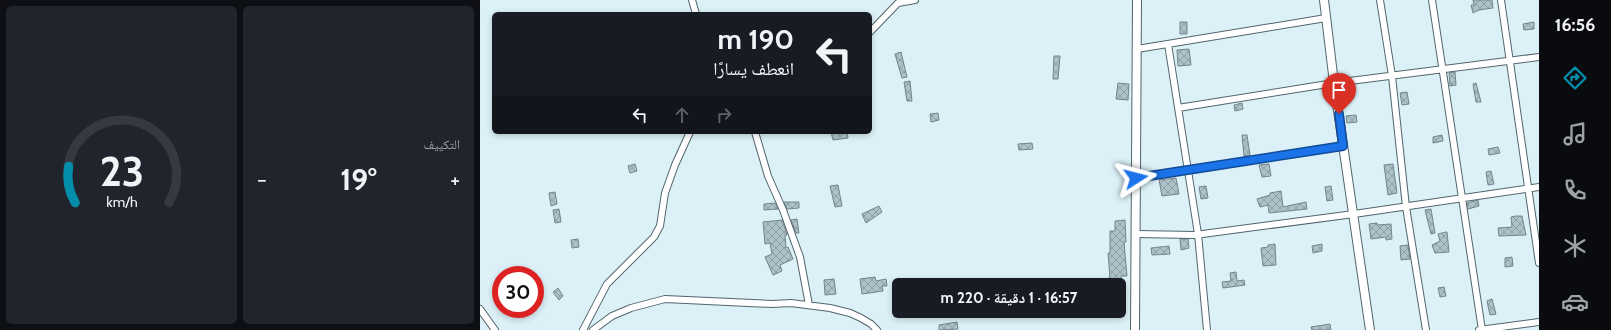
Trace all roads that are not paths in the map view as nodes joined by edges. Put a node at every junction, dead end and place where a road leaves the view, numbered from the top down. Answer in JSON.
{"nodes":[{"id":1,"x":692,"y":0,"type":"edge"},
{"id":2,"x":915,"y":0,"type":"edge"},
{"id":3,"x":1137,"y":0,"type":"edge"},
{"id":4,"x":1324,"y":0,"type":"edge"},
{"id":5,"x":1380,"y":0,"type":"edge"},
{"id":6,"x":1432,"y":0,"type":"edge"},
{"id":7,"x":1501,"y":0,"type":"edge"},
{"id":8,"x":908,"y":1,"type":"edge"},
{"id":9,"x":695,"y":12,"type":"edge"},
{"id":10,"x":1326,"y":18,"type":"junction"},
{"id":11,"x":872,"y":30,"type":"edge"},
{"id":12,"x":1168,"y":44,"type":"junction"},
{"id":13,"x":1137,"y":49,"type":"junction"},
{"id":14,"x":1539,"y":57,"type":"edge"},
{"id":15,"x":1510,"y":61,"type":"junction"},
{"id":16,"x":1441,"y":70,"type":"junction"},
{"id":17,"x":1392,"y":76,"type":"junction"},
{"id":18,"x":1334,"y":83,"type":"junction"},
{"id":19,"x":1178,"y":108,"type":"junction"},
{"id":20,"x":689,"y":134,"type":"edge"},
{"id":21,"x":756,"y":134,"type":"edge"},
{"id":22,"x":1343,"y":146,"type":"junction"},
{"id":23,"x":1188,"y":170,"type":"junction"},
{"id":24,"x":1136,"y":178,"type":"junction"},
{"id":25,"x":1539,"y":187,"type":"edge"},
{"id":26,"x":1528,"y":188,"type":"junction"},
{"id":27,"x":1462,"y":198,"type":"junction"},
{"id":28,"x":1406,"y":206,"type":"junction"},
{"id":29,"x":1354,"y":214,"type":"junction"},
{"id":30,"x":1136,"y":234,"type":"junction"},
{"id":31,"x":1198,"y":234,"type":"junction"},
{"id":32,"x":1539,"y":263,"type":"edge"},
{"id":33,"x":809,"y":305,"type":"junction"},
{"id":34,"x":480,"y":309,"type":"edge"},
{"id":35,"x":1539,"y":322,"type":"edge"},
{"id":36,"x":495,"y":330,"type":"edge"},
{"id":37,"x":583,"y":330,"type":"edge"},
{"id":38,"x":593,"y":330,"type":"edge"},
{"id":39,"x":877,"y":330,"type":"edge"},
{"id":40,"x":1135,"y":330,"type":"edge"},
{"id":41,"x":1207,"y":330,"type":"edge"},
{"id":42,"x":1370,"y":330,"type":"edge"},
{"id":43,"x":1426,"y":330,"type":"edge"},
{"id":44,"x":1481,"y":330,"type":"edge"}],
"edges":[{"from":1,"to":9,"type":"street"},
{"from":2,"to":8,"type":"street"},
{"from":3,"to":13,"type":"street"},
{"from":4,"to":10,"type":"street"},
{"from":5,"to":17,"type":"street"},
{"from":6,"to":16,"type":"street"},
{"from":7,"to":15,"type":"street"},
{"from":8,"to":11,"type":"street"},
{"from":10,"to":12,"type":"street"},
{"from":10,"to":18,"type":"street"},
{"from":12,"to":13,"type":"street"},
{"from":12,"to":19,"type":"street"},
{"from":13,"to":24,"type":"street"},
{"from":14,"to":15,"type":"street"},
{"from":15,"to":16,"type":"street"},
{"from":15,"to":26,"type":"street"},
{"from":16,"to":17,"type":"street"},
{"from":16,"to":27,"type":"street"},
{"from":17,"to":18,"type":"street"},
{"from":17,"to":28,"type":"street"},
{"from":18,"to":19,"type":"street"},
{"from":18,"to":22,"type":"street"},
{"from":19,"to":23,"type":"street"},
{"from":20,"to":37,"type":"street"},
{"from":21,"to":33,"type":"street"},
{"from":22,"to":23,"type":"street"},
{"from":22,"to":29,"type":"street"},
{"from":23,"to":24,"type":"street"},
{"from":23,"to":31,"type":"street"},
{"from":24,"to":30,"type":"street"},
{"from":25,"to":26,"type":"street"},
{"from":26,"to":27,"type":"street"},
{"from":26,"to":32,"type":"street"},
{"from":27,"to":28,"type":"street"},
{"from":27,"to":44,"type":"street"},
{"from":28,"to":29,"type":"street"},
{"from":28,"to":43,"type":"street"},
{"from":29,"to":31,"type":"street"},
{"from":29,"to":42,"type":"street"},
{"from":30,"to":31,"type":"street"},
{"from":30,"to":40,"type":"street"},
{"from":31,"to":41,"type":"street"},
{"from":33,"to":38,"type":"street"},
{"from":33,"to":39,"type":"street"},
{"from":34,"to":36,"type":"street"},
{"from":35,"to":44,"type":"street"}]}
